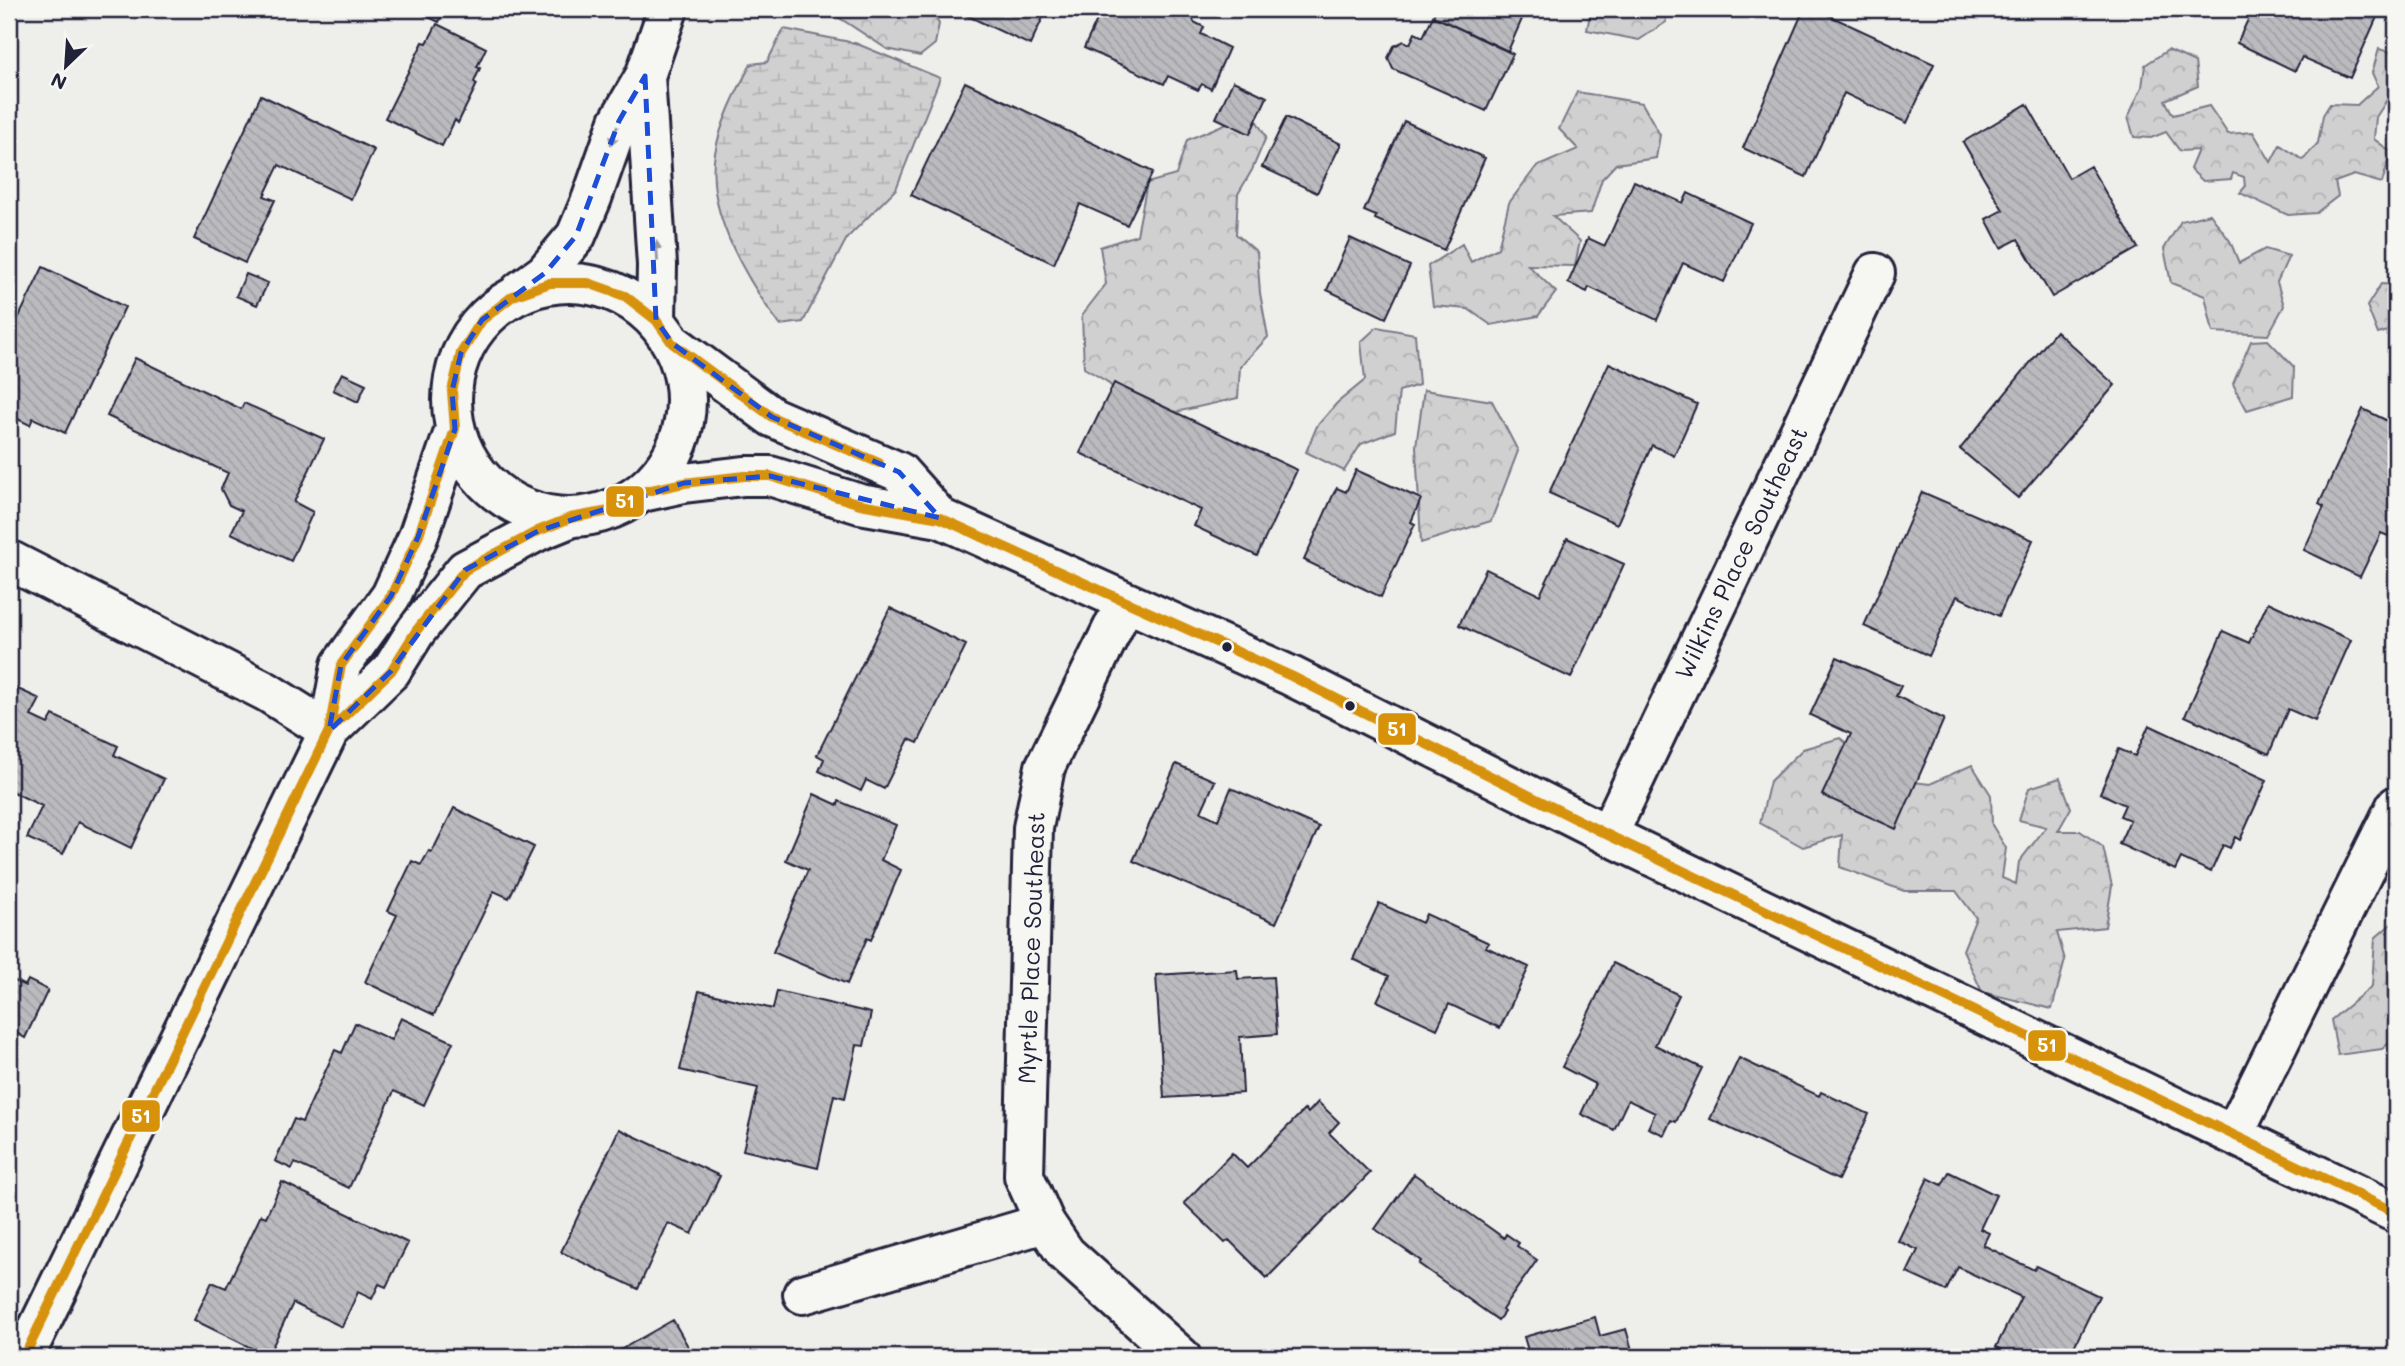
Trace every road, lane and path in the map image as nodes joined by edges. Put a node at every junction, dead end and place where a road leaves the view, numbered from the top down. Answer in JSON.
{"nodes":[{"id":1,"x":668,"y":9,"type":"edge"},
{"id":2,"x":645,"y":76,"type":"junction"},
{"id":3,"x":1875,"y":273,"type":"dead end"},
{"id":4,"x":513,"y":296,"type":"junction"},
{"id":5,"x":664,"y":331,"type":"junction"},
{"id":6,"x":455,"y":429,"type":"junction"},
{"id":7,"x":642,"y":492,"type":"junction"},
{"id":8,"x":570,"y":518,"type":"junction"},
{"id":9,"x":940,"y":519,"type":"junction"},
{"id":10,"x":9,"y":561,"type":"edge"},
{"id":11,"x":1125,"y":603,"type":"junction"},
{"id":12,"x":329,"y":731,"type":"junction"},
{"id":13,"x":2396,"y":806,"type":"edge"},
{"id":14,"x":1608,"y":835,"type":"junction"},
{"id":15,"x":2234,"y":1134,"type":"junction"},
{"id":16,"x":2396,"y":1213,"type":"edge"},
{"id":17,"x":1045,"y":1223,"type":"junction"},
{"id":18,"x":803,"y":1294,"type":"dead end"},
{"id":19,"x":24,"y":1357,"type":"edge"},
{"id":20,"x":1181,"y":1357,"type":"edge"}],
"edges":[{"from":1,"to":2,"type":"street"},
{"from":2,"to":4,"type":"street","one_way":true},
{"from":5,"to":2,"type":"street","one_way":true},
{"from":3,"to":14,"type":"street","name":"Wilkins Place Southeast"},
{"from":4,"to":5,"type":"street"},
{"from":4,"to":6,"type":"street"},
{"from":5,"to":7,"type":"street"},
{"from":5,"to":9,"type":"street"},
{"from":6,"to":8,"type":"street"},
{"from":6,"to":12,"type":"street"},
{"from":7,"to":8,"type":"street"},
{"from":7,"to":9,"type":"street"},
{"from":8,"to":12,"type":"street"},
{"from":9,"to":11,"type":"street"},
{"from":10,"to":12,"type":"street"},
{"from":11,"to":14,"type":"street"},
{"from":11,"to":17,"type":"street","name":"Myrtle Place Southeast"},
{"from":12,"to":19,"type":"street"},
{"from":13,"to":15,"type":"street"},
{"from":14,"to":15,"type":"street"},
{"from":15,"to":16,"type":"street"},
{"from":17,"to":18,"type":"street"},
{"from":17,"to":20,"type":"street","name":"Myrtle Place Southeast"}]}
